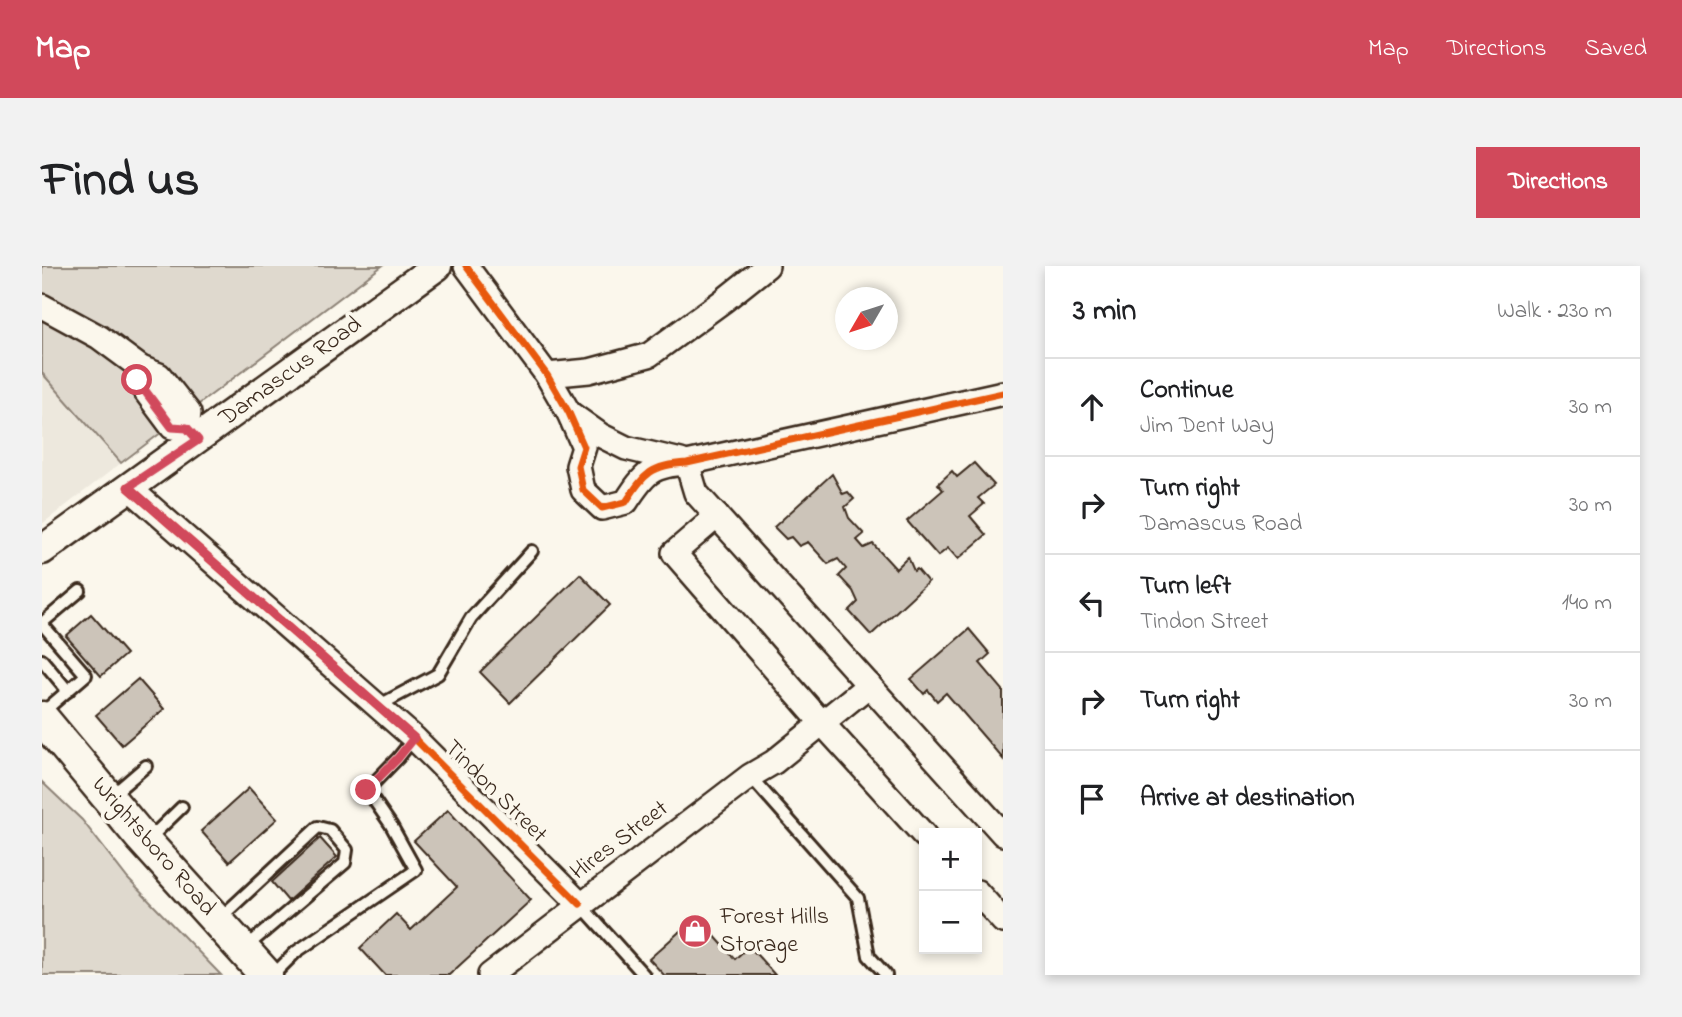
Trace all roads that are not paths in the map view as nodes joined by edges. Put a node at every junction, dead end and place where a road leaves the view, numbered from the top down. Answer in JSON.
{"nodes":[{"id":1,"x":437,"y":266,"type":"edge"},
{"id":2,"x":466,"y":266,"type":"edge"},
{"id":3,"x":767,"y":266,"type":"edge"},
{"id":4,"x":42,"y":306,"type":"edge"},
{"id":5,"x":547,"y":375,"type":"junction"},
{"id":6,"x":1003,"y":393,"type":"edge"},
{"id":7,"x":569,"y":413,"type":"junction"},
{"id":8,"x":192,"y":434,"type":"junction"},
{"id":9,"x":687,"y":463,"type":"junction"},
{"id":10,"x":128,"y":487,"type":"junction"},
{"id":11,"x":717,"y":516,"type":"junction"},
{"id":12,"x":42,"y":550,"type":"edge"},
{"id":13,"x":532,"y":551,"type":"dead end"},
{"id":14,"x":80,"y":591,"type":"dead end"},
{"id":15,"x":42,"y":623,"type":"edge"},
{"id":16,"x":42,"y":660,"type":"edge"},
{"id":17,"x":869,"y":685,"type":"junction"},
{"id":18,"x":68,"y":691,"type":"junction"},
{"id":19,"x":378,"y":706,"type":"junction"},
{"id":20,"x":42,"y":716,"type":"edge"},
{"id":21,"x":822,"y":723,"type":"junction"},
{"id":22,"x":414,"y":738,"type":"junction"},
{"id":23,"x":145,"y":766,"type":"dead end"},
{"id":24,"x":750,"y":776,"type":"junction"},
{"id":25,"x":109,"y":798,"type":"junction"},
{"id":26,"x":181,"y":807,"type":"dead end"},
{"id":27,"x":919,"y":830,"type":"edge"},
{"id":28,"x":1003,"y":835,"type":"edge"},
{"id":29,"x":146,"y":842,"type":"junction"},
{"id":30,"x":982,"y":898,"type":"edge"},
{"id":31,"x":580,"y":904,"type":"junction"},
{"id":32,"x":217,"y":921,"type":"junction"},
{"id":33,"x":1003,"y":921,"type":"edge"},
{"id":34,"x":243,"y":950,"type":"junction"},
{"id":35,"x":266,"y":975,"type":"edge"},
{"id":36,"x":273,"y":975,"type":"edge"},
{"id":37,"x":490,"y":975,"type":"edge"},
{"id":38,"x":644,"y":975,"type":"edge"},
{"id":39,"x":886,"y":975,"type":"edge"}],
"edges":[{"from":1,"to":8,"type":"street","name":"Damascus Road"},
{"from":2,"to":5,"type":"street"},
{"from":3,"to":5,"type":"street"},
{"from":4,"to":8,"type":"street"},
{"from":5,"to":7,"type":"street"},
{"from":6,"to":9,"type":"street"},
{"from":7,"to":9,"type":"street"},
{"from":7,"to":9,"type":"street"},
{"from":8,"to":10,"type":"street","name":"Damascus Road"},
{"from":9,"to":11,"type":"street"},
{"from":10,"to":12,"type":"street","name":"Damascus Road"},
{"from":10,"to":19,"type":"street","name":"Tindon Street"},
{"from":11,"to":17,"type":"street"},
{"from":11,"to":21,"type":"street"},
{"from":13,"to":19,"type":"lane"},
{"from":14,"to":15,"type":"lane"},
{"from":15,"to":18,"type":"lane"},
{"from":16,"to":18,"type":"lane"},
{"from":17,"to":21,"type":"street","name":"Hires Street"},
{"from":17,"to":28,"type":"street"},
{"from":18,"to":20,"type":"lane"},
{"from":19,"to":22,"type":"street","name":"Tindon Street"},
{"from":20,"to":25,"type":"main road","name":"Wrightsboro Road"},
{"from":21,"to":24,"type":"street","name":"Hires Street"},
{"from":21,"to":27,"type":"street"},
{"from":22,"to":31,"type":"street","name":"Tindon Street"},
{"from":22,"to":36,"type":"lane"},
{"from":23,"to":25,"type":"lane"},
{"from":24,"to":31,"type":"street","name":"Hires Street"},
{"from":24,"to":39,"type":"lane"},
{"from":25,"to":29,"type":"main road","name":"Wrightsboro Road"},
{"from":26,"to":29,"type":"lane"},
{"from":29,"to":32,"type":"main road","name":"Wrightsboro Road"},
{"from":30,"to":33,"type":"street"},
{"from":31,"to":37,"type":"street","name":"Hires Street"},
{"from":31,"to":38,"type":"lane"},
{"from":32,"to":34,"type":"main road","name":"Wrightsboro Road"},
{"from":32,"to":34,"type":"lane"},
{"from":34,"to":35,"type":"main road","name":"Wrightsboro Road"}]}
